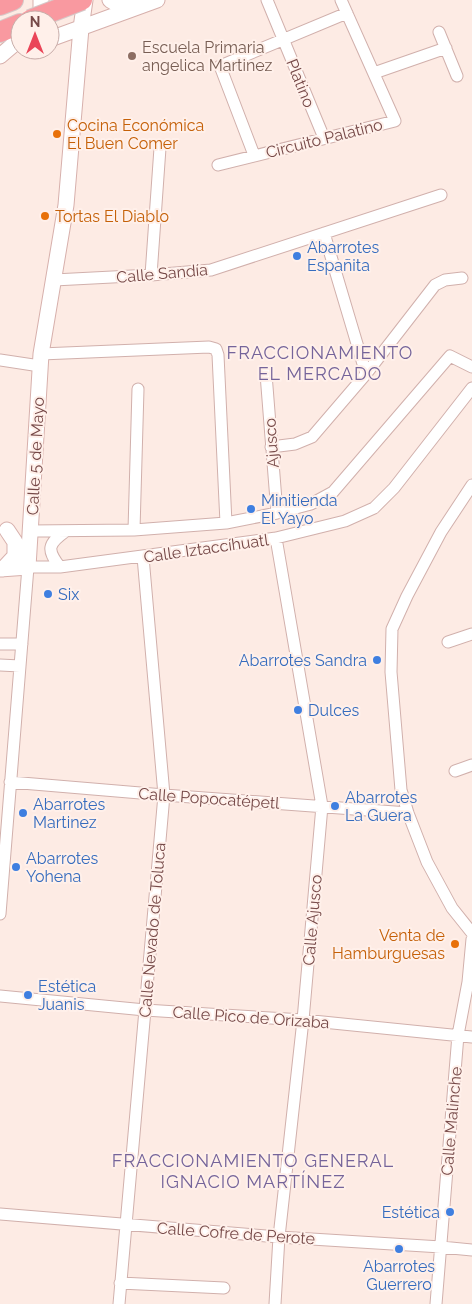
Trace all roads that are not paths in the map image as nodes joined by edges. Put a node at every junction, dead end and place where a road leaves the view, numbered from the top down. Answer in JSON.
{"nodes":[{"id":1,"x":13,"y":0,"type":"edge"},
{"id":2,"x":83,"y":0,"type":"edge"},
{"id":3,"x":110,"y":0,"type":"edge"},
{"id":4,"x":267,"y":0,"type":"edge"},
{"id":5,"x":341,"y":0,"type":"edge"},
{"id":6,"x":150,"y":3,"type":"edge"},
{"id":7,"x":0,"y":5,"type":"edge"},
{"id":8,"x":56,"y":10,"type":"edge"},
{"id":9,"x":347,"y":13,"type":"junction"},
{"id":10,"x":81,"y":28,"type":"junction"},
{"id":11,"x":439,"y":32,"type":"dead end"},
{"id":12,"x":60,"y":36,"type":"edge"},
{"id":13,"x":283,"y":40,"type":"junction"},
{"id":14,"x":10,"y":48,"type":"edge"},
{"id":15,"x":446,"y":48,"type":"junction"},
{"id":16,"x":0,"y":57,"type":"edge"},
{"id":17,"x":374,"y":73,"type":"junction"},
{"id":18,"x":457,"y":76,"type":"dead end"},
{"id":19,"x":324,"y":138,"type":"junction"},
{"id":20,"x":160,"y":148,"type":"dead end"},
{"id":21,"x":254,"y":156,"type":"junction"},
{"id":22,"x":218,"y":164,"type":"dead end"},
{"id":23,"x":442,"y":195,"type":"dead end"},
{"id":24,"x":324,"y":233,"type":"junction"},
{"id":25,"x":151,"y":276,"type":"junction"},
{"id":26,"x":462,"y":278,"type":"dead end"},
{"id":27,"x":54,"y":280,"type":"junction"},
{"id":28,"x":0,"y":360,"type":"edge"},
{"id":29,"x":41,"y":360,"type":"junction"},
{"id":30,"x":472,"y":368,"type":"edge"},
{"id":31,"x":266,"y":374,"type":"dead end"},
{"id":32,"x":366,"y":374,"type":"junction"},
{"id":33,"x":472,"y":388,"type":"edge"},
{"id":34,"x":138,"y":389,"type":"dead end"},
{"id":35,"x":271,"y":447,"type":"junction"},
{"id":36,"x":472,"y":485,"type":"edge"},
{"id":37,"x":277,"y":512,"type":"junction"},
{"id":38,"x":226,"y":523,"type":"junction"},
{"id":39,"x":4,"y":530,"type":"edge"},
{"id":40,"x":134,"y":530,"type":"junction"},
{"id":41,"x":30,"y":531,"type":"junction"},
{"id":42,"x":66,"y":531,"type":"junction"},
{"id":43,"x":276,"y":538,"type":"junction"},
{"id":44,"x":143,"y":557,"type":"junction"},
{"id":45,"x":28,"y":568,"type":"junction"},
{"id":46,"x":60,"y":568,"type":"junction"},
{"id":47,"x":2,"y":569,"type":"edge"},
{"id":48,"x":472,"y":634,"type":"edge"},
{"id":49,"x":448,"y":642,"type":"dead end"},
{"id":50,"x":0,"y":644,"type":"edge"},
{"id":51,"x":22,"y":644,"type":"junction"},
{"id":52,"x":0,"y":664,"type":"edge"},
{"id":53,"x":20,"y":666,"type":"junction"},
{"id":54,"x":472,"y":766,"type":"edge"},
{"id":55,"x":455,"y":772,"type":"dead end"},
{"id":56,"x":10,"y":782,"type":"junction"},
{"id":57,"x":164,"y":795,"type":"junction"},
{"id":58,"x":4,"y":800,"type":"edge"},
{"id":59,"x":322,"y":806,"type":"junction"},
{"id":60,"x":408,"y":813,"type":"junction"},
{"id":61,"x":2,"y":861,"type":"edge"},
{"id":62,"x":0,"y":914,"type":"edge"},
{"id":63,"x":472,"y":933,"type":"edge"},
{"id":64,"x":472,"y":939,"type":"edge"},
{"id":65,"x":0,"y":996,"type":"edge"},
{"id":66,"x":145,"y":1010,"type":"junction"},
{"id":67,"x":303,"y":1020,"type":"junction"},
{"id":68,"x":458,"y":1035,"type":"junction"},
{"id":69,"x":472,"y":1036,"type":"edge"},
{"id":70,"x":0,"y":1214,"type":"edge"},
{"id":71,"x":126,"y":1225,"type":"junction"},
{"id":72,"x":279,"y":1237,"type":"junction"},
{"id":73,"x":440,"y":1247,"type":"junction"},
{"id":74,"x":472,"y":1250,"type":"edge"},
{"id":75,"x":120,"y":1282,"type":"junction"},
{"id":76,"x":224,"y":1288,"type":"dead end"},
{"id":77,"x":119,"y":1304,"type":"edge"},
{"id":78,"x":274,"y":1304,"type":"edge"},
{"id":79,"x":436,"y":1304,"type":"edge"}],
"edges":[{"from":1,"to":7,"type":"highway"},
{"from":2,"to":8,"type":"highway","bridge":true},
{"from":2,"to":10,"type":"street","name":"Calle 5 de Mayo"},
{"from":3,"to":6,"type":"street"},
{"from":4,"to":13,"type":"street","name":"Platino"},
{"from":5,"to":9,"type":"street","name":"Circuito Palatino"},
{"from":6,"to":10,"type":"street"},
{"from":9,"to":13,"type":"street","name":"Circuito Palatino"},
{"from":9,"to":17,"type":"street","name":"Circuito Palatino"},
{"from":10,"to":12,"type":"street"},
{"from":10,"to":27,"type":"street","name":"Calle 5 de Mayo"},
{"from":11,"to":15,"type":"street"},
{"from":13,"to":19,"type":"street","name":"Platino"},
{"from":13,"to":21,"type":"street","name":"Circuito Palatino"},
{"from":14,"to":16,"type":"street"},
{"from":15,"to":17,"type":"street"},
{"from":15,"to":18,"type":"street"},
{"from":17,"to":19,"type":"street","name":"Circuito Palatino"},
{"from":19,"to":21,"type":"street","name":"Circuito Palatino"},
{"from":20,"to":25,"type":"street"},
{"from":21,"to":22,"type":"street","name":"Circuito Palatino"},
{"from":23,"to":24,"type":"street","name":"Calle Sandía"},
{"from":24,"to":25,"type":"street","name":"Calle Sandía"},
{"from":24,"to":32,"type":"street"},
{"from":25,"to":27,"type":"street","name":"Calle Sandía"},
{"from":26,"to":32,"type":"street"},
{"from":27,"to":29,"type":"street","name":"Calle 5 de Mayo"},
{"from":28,"to":29,"type":"street"},
{"from":29,"to":38,"type":"street"},
{"from":29,"to":41,"type":"street","name":"Calle 5 de Mayo"},
{"from":30,"to":37,"type":"street","name":"Calle Iztaccíhuatl"},
{"from":31,"to":35,"type":"street","name":"Ajusco"},
{"from":32,"to":35,"type":"street"},
{"from":33,"to":43,"type":"street","name":"Calle Iztaccíhuatl"},
{"from":34,"to":40,"type":"street"},
{"from":35,"to":37,"type":"street","name":"Ajusco"},
{"from":36,"to":60,"type":"street"},
{"from":37,"to":38,"type":"street","name":"Calle Iztaccíhuatl"},
{"from":38,"to":40,"type":"street","name":"Calle Iztaccíhuatl"},
{"from":39,"to":41,"type":"street"},
{"from":39,"to":47,"type":"street"},
{"from":40,"to":42,"type":"street","name":"Calle Iztaccíhuatl"},
{"from":41,"to":42,"type":"street","name":"Calle Iztaccíhuatl"},
{"from":41,"to":45,"type":"street","name":"Calle 5 de Mayo"},
{"from":42,"to":46,"type":"street"},
{"from":43,"to":44,"type":"street","name":"Calle Iztaccíhuatl"},
{"from":43,"to":59,"type":"street","name":"Calle Ajusco"},
{"from":44,"to":46,"type":"street","name":"Calle Iztaccíhuatl"},
{"from":44,"to":57,"type":"street","name":"Calle Nevado de Toluca"},
{"from":45,"to":46,"type":"street","name":"Calle Iztaccíhuatl"},
{"from":45,"to":47,"type":"street"},
{"from":45,"to":51,"type":"street","name":"Calle 5 de Mayo"},
{"from":48,"to":49,"type":"street"},
{"from":50,"to":51,"type":"street"},
{"from":51,"to":53,"type":"street","name":"Calle 5 de Mayo"},
{"from":52,"to":53,"type":"street"},
{"from":53,"to":56,"type":"street","name":"Calle 5 de Mayo"},
{"from":54,"to":55,"type":"street"},
{"from":56,"to":57,"type":"street","name":"Calle Popocatépetl"},
{"from":56,"to":58,"type":"street","name":"Calle 5 de Mayo"},
{"from":57,"to":59,"type":"street","name":"Calle Popocatépetl"},
{"from":57,"to":66,"type":"street","name":"Calle Nevado de Toluca"},
{"from":58,"to":61,"type":"street","name":"Calle 5 de Mayo"},
{"from":59,"to":60,"type":"street","name":"Calle Popocatépetl"},
{"from":59,"to":67,"type":"street","name":"Calle Ajusco"},
{"from":60,"to":63,"type":"street"},
{"from":61,"to":62,"type":"street","name":"Calle 5 de Mayo"},
{"from":64,"to":68,"type":"street","name":"Calle Malinche"},
{"from":65,"to":66,"type":"street","name":"Calle Pico de Orizaba"},
{"from":66,"to":67,"type":"street","name":"Calle Pico de Orizaba"},
{"from":66,"to":71,"type":"street","name":"Calle Nevado de Toluca"},
{"from":67,"to":68,"type":"street","name":"Calle Pico de Orizaba"},
{"from":67,"to":72,"type":"street","name":"Calle Ajusco"},
{"from":68,"to":69,"type":"street","name":"Calle Pico de Orizaba"},
{"from":68,"to":73,"type":"street","name":"Calle Malinche"},
{"from":70,"to":71,"type":"street","name":"Calle Cofre de Perote"},
{"from":71,"to":72,"type":"street","name":"Calle Cofre de Perote"},
{"from":71,"to":75,"type":"street","name":"Calle Nevado de Toluca"},
{"from":72,"to":73,"type":"street","name":"Calle Cofre de Perote"},
{"from":72,"to":78,"type":"street","name":"Calle Ajusco"},
{"from":73,"to":74,"type":"street","name":"Calle Cofre de Perote"},
{"from":73,"to":79,"type":"street","name":"Calle Malinche"},
{"from":75,"to":76,"type":"street"},
{"from":75,"to":77,"type":"street","name":"Calle Nevado de Toluca"}]}
